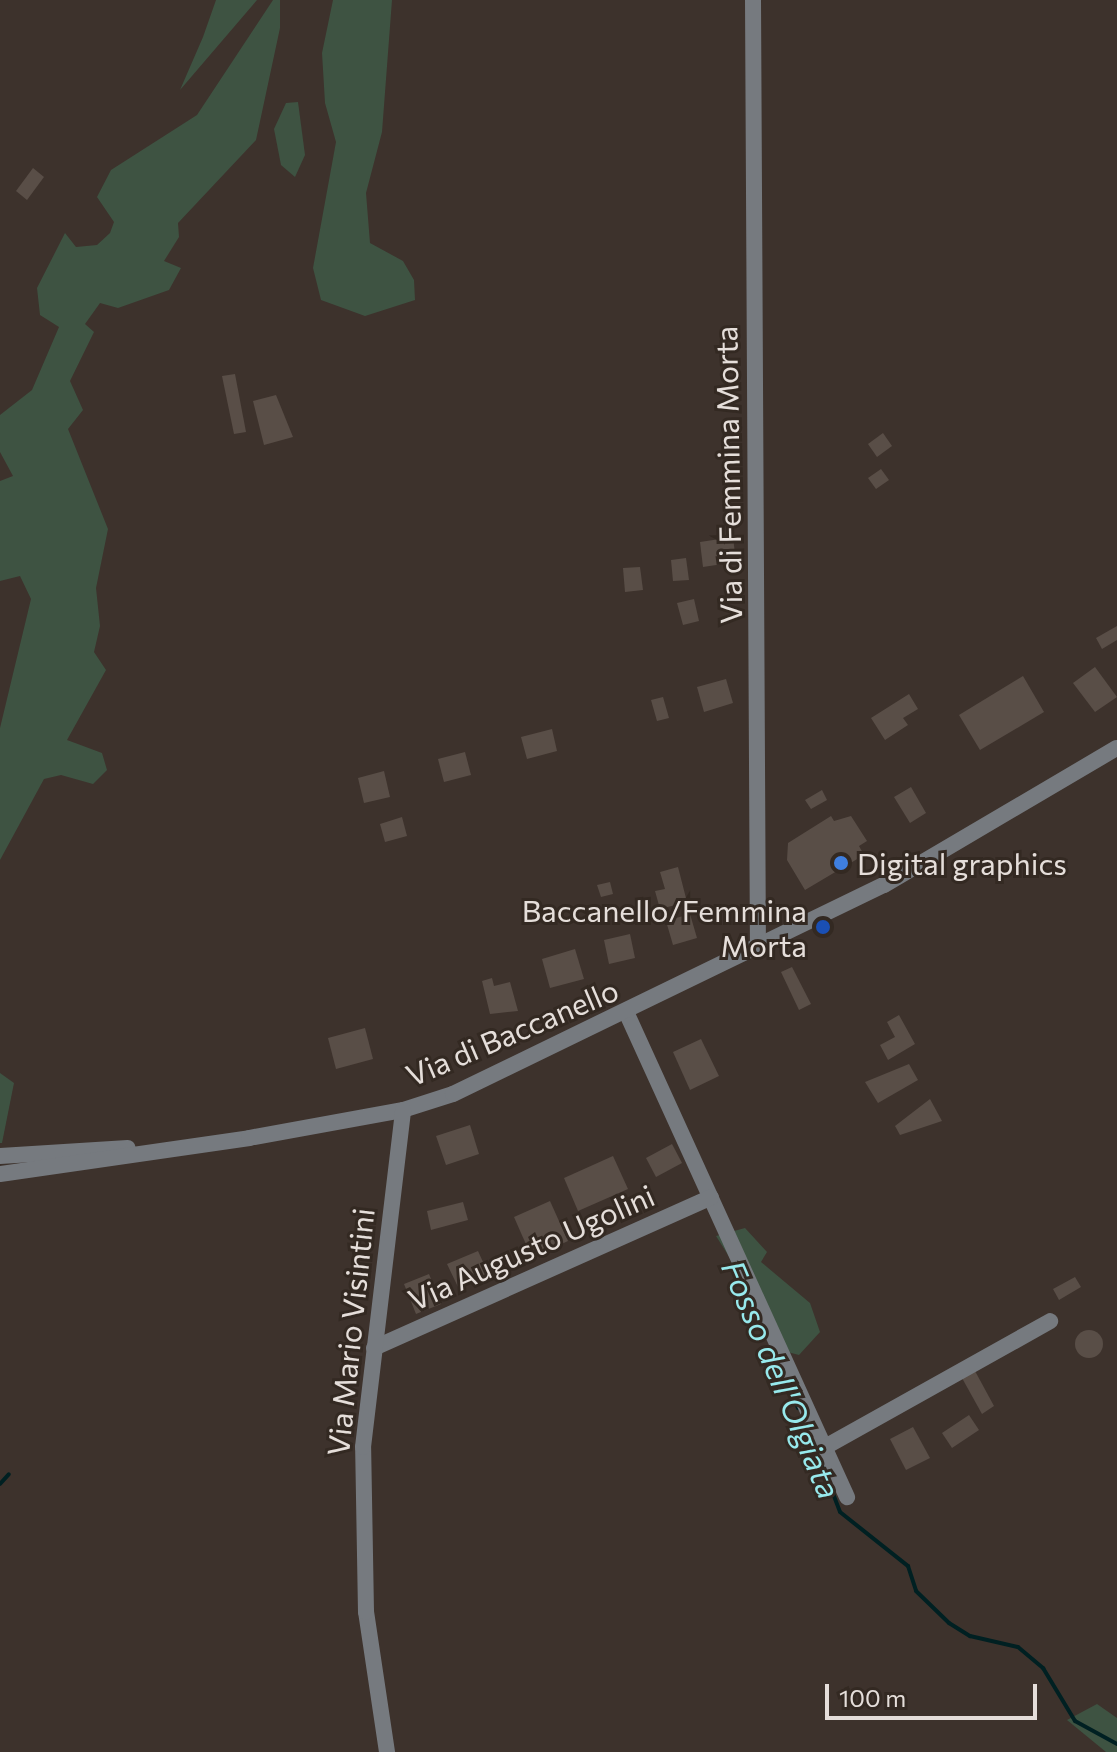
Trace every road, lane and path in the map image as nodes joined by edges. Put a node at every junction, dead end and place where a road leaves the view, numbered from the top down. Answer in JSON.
{"nodes":[{"id":1,"x":753,"y":0,"type":"edge"},
{"id":2,"x":1117,"y":748,"type":"edge"},
{"id":3,"x":758,"y":949,"type":"junction"},
{"id":4,"x":627,"y":1014,"type":"junction"},
{"id":5,"x":403,"y":1110,"type":"junction"},
{"id":6,"x":249,"y":1138,"type":"junction"},
{"id":7,"x":0,"y":1156,"type":"edge"},
{"id":8,"x":2,"y":1174,"type":"edge"},
{"id":9,"x":711,"y":1197,"type":"junction"},
{"id":10,"x":1050,"y":1321,"type":"dead end"},
{"id":11,"x":374,"y":1348,"type":"junction"},
{"id":12,"x":825,"y":1447,"type":"junction"},
{"id":13,"x":847,"y":1497,"type":"dead end"},
{"id":14,"x":387,"y":1752,"type":"edge"}],
"edges":[{"from":1,"to":3,"type":"street","name":"Via di Femmina Morta"},
{"from":2,"to":3,"type":"street","name":"Via di Baccanello"},
{"from":3,"to":4,"type":"street","name":"Via di Baccanello"},
{"from":4,"to":5,"type":"street","name":"Via di Baccanello"},
{"from":4,"to":9,"type":"street"},
{"from":5,"to":6,"type":"street","name":"Via di Baccanello"},
{"from":5,"to":11,"type":"street","name":"Via Mario Visintini"},
{"from":6,"to":7,"type":"street","name":"Via di Baccanello"},
{"from":6,"to":8,"type":"street","name":"Via di Baccanello"},
{"from":9,"to":11,"type":"street","name":"Via Augusto Ugolini"},
{"from":9,"to":12,"type":"street"},
{"from":10,"to":12,"type":"street"},
{"from":11,"to":14,"type":"street","name":"Via Mario Visintini"},
{"from":12,"to":13,"type":"street"}]}
